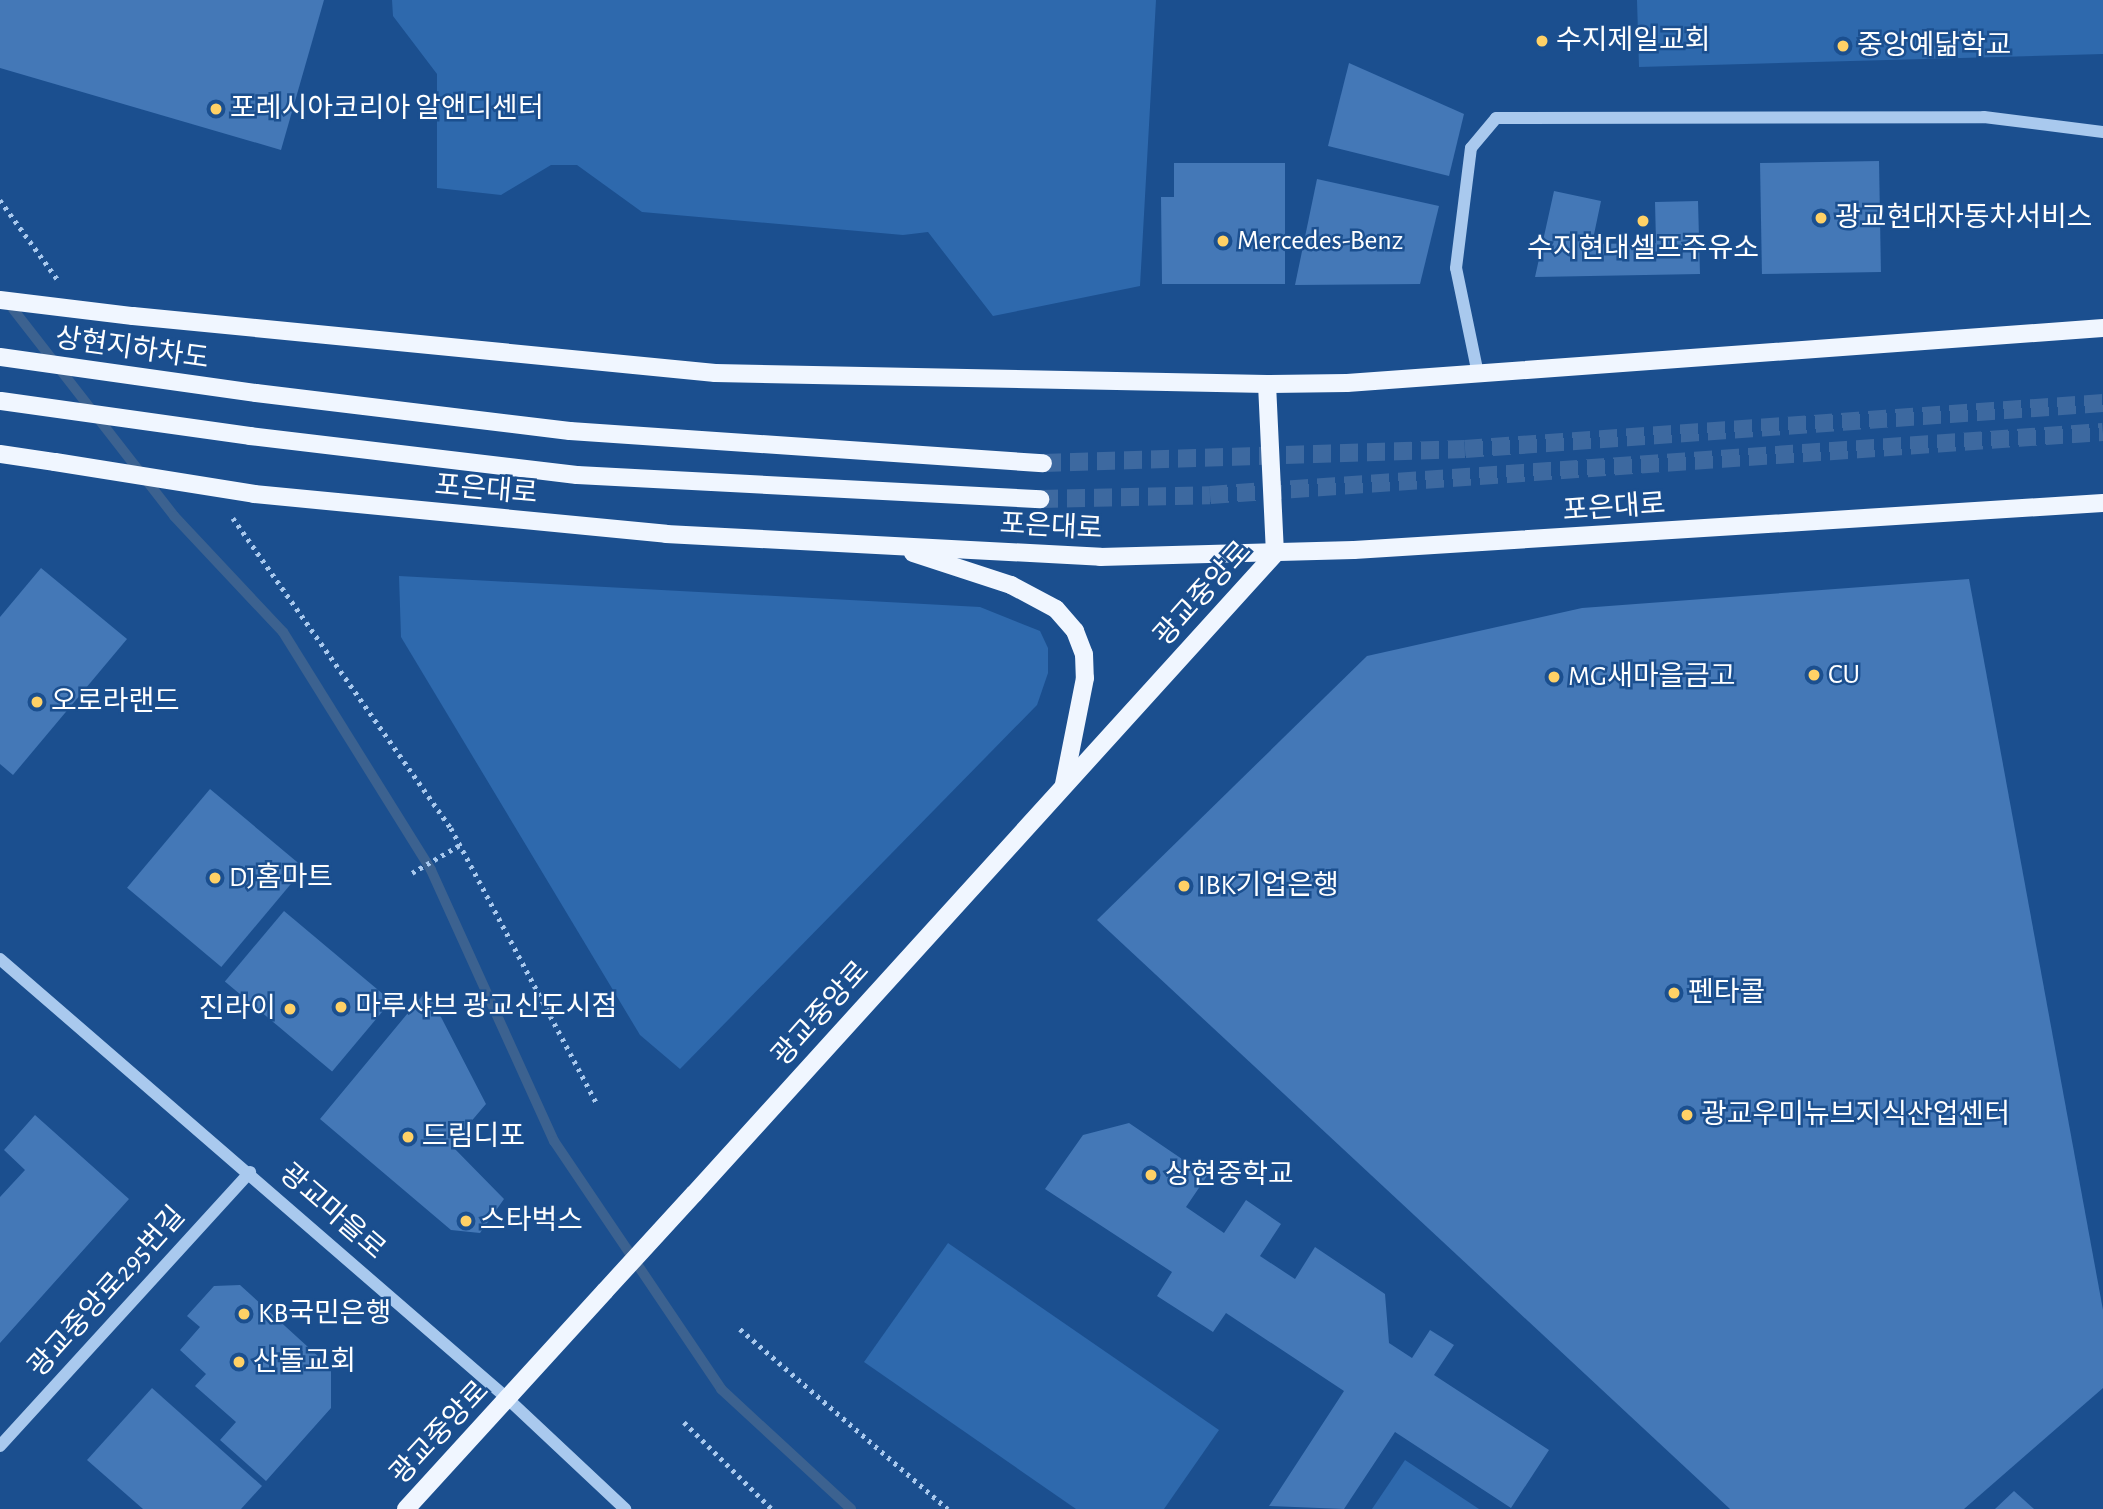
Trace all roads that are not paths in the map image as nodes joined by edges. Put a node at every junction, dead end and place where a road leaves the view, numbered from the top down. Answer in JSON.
{"nodes":[{"id":1,"x":2103,"y":132,"type":"edge"},
{"id":2,"x":0,"y":300,"type":"edge"},
{"id":3,"x":2103,"y":328,"type":"edge"},
{"id":4,"x":0,"y":357,"type":"edge"},
{"id":5,"x":1478,"y":374,"type":"junction"},
{"id":6,"x":1267,"y":384,"type":"junction"},
{"id":7,"x":0,"y":401,"type":"edge"},
{"id":8,"x":0,"y":454,"type":"edge"},
{"id":9,"x":1043,"y":463,"type":"tunnel mouth"},
{"id":10,"x":1040,"y":499,"type":"tunnel mouth"},
{"id":11,"x":2103,"y":503,"type":"edge"},
{"id":12,"x":890,"y":545,"type":"junction"},
{"id":13,"x":1275,"y":554,"type":"junction"},
{"id":14,"x":1063,"y":786,"type":"junction"},
{"id":15,"x":0,"y":959,"type":"edge"},
{"id":16,"x":250,"y":1172,"type":"junction"},
{"id":17,"x":508,"y":1399,"type":"junction"},
{"id":18,"x":0,"y":1446,"type":"edge"},
{"id":19,"x":406,"y":1509,"type":"edge"},
{"id":20,"x":625,"y":1509,"type":"edge"}],
"edges":[{"from":1,"to":5,"type":"street"},
{"from":2,"to":6,"type":"main road","bridge":true},
{"from":3,"to":5,"type":"main road"},
{"from":4,"to":9,"type":"main road","name":"상현지하차도","bridge":true},
{"from":5,"to":6,"type":"main road"},
{"from":6,"to":13,"type":"main road"},
{"from":7,"to":10,"type":"main road","name":"포은대로","bridge":true},
{"from":8,"to":12,"type":"main road","name":"포은대로","bridge":true},
{"from":11,"to":13,"type":"main road","name":"포은대로"},
{"from":12,"to":13,"type":"main road","name":"포은대로"},
{"from":12,"to":14,"type":"main road"},
{"from":13,"to":14,"type":"main road","name":"광교중앙로"},
{"from":14,"to":17,"type":"main road","name":"광교중앙로","bridge":true},
{"from":15,"to":16,"type":"street","name":"광교마을로"},
{"from":16,"to":17,"type":"street","name":"광교마을로"},
{"from":16,"to":18,"type":"street","name":"광교중앙로295번길"},
{"from":17,"to":19,"type":"main road","name":"광교중앙로"},
{"from":17,"to":20,"type":"street","name":"광교마을로"}]}
